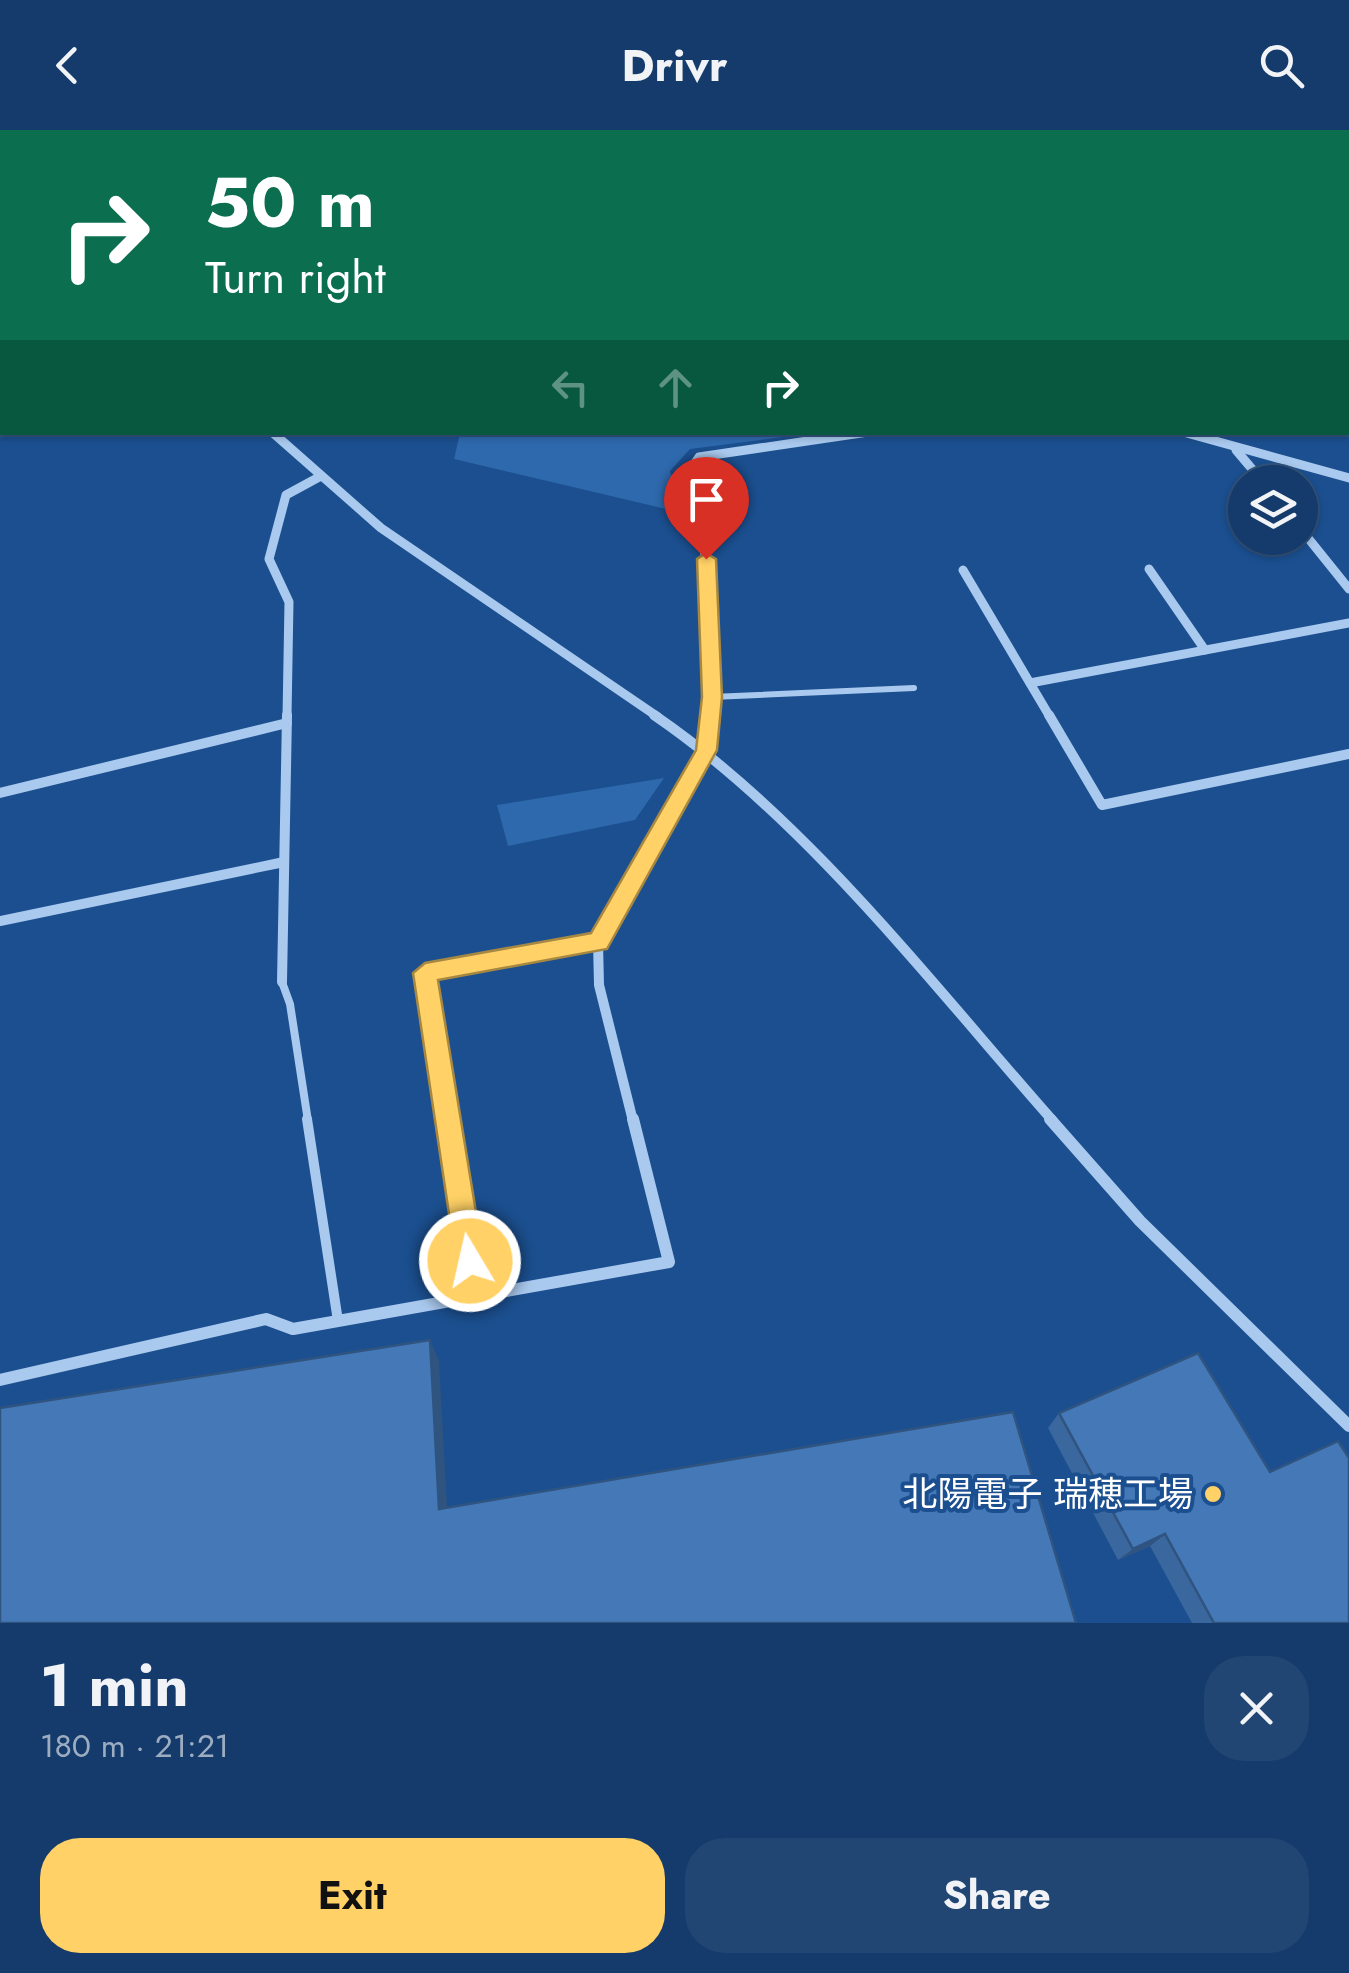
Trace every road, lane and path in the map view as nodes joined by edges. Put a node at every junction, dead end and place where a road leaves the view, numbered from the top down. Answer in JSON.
{"nodes":[{"id":1,"x":275,"y":435,"type":"edge"},
{"id":2,"x":848,"y":435,"type":"edge"},
{"id":3,"x":1193,"y":435,"type":"edge"},
{"id":4,"x":1236,"y":449,"type":"junction"},
{"id":5,"x":1249,"y":465,"type":"edge"},
{"id":6,"x":322,"y":476,"type":"junction"},
{"id":7,"x":1349,"y":478,"type":"edge"},
{"id":8,"x":1318,"y":550,"type":"edge"},
{"id":9,"x":1150,"y":568,"type":"dead end"},
{"id":10,"x":963,"y":570,"type":"dead end"},
{"id":11,"x":1349,"y":589,"type":"edge"},
{"id":12,"x":1349,"y":623,"type":"edge"},
{"id":13,"x":1205,"y":650,"type":"junction"},
{"id":14,"x":1030,"y":683,"type":"junction"},
{"id":15,"x":914,"y":688,"type":"dead end"},
{"id":16,"x":712,"y":697,"type":"junction"},
{"id":17,"x":287,"y":723,"type":"junction"},
{"id":18,"x":706,"y":750,"type":"junction"},
{"id":19,"x":1349,"y":754,"type":"edge"},
{"id":20,"x":0,"y":793,"type":"edge"},
{"id":21,"x":284,"y":862,"type":"junction"},
{"id":22,"x":0,"y":921,"type":"edge"},
{"id":23,"x":598,"y":942,"type":"junction"},
{"id":24,"x":282,"y":982,"type":"joint"},
{"id":25,"x":476,"y":1297,"type":"junction"},
{"id":26,"x":338,"y":1321,"type":"junction"},
{"id":27,"x":0,"y":1380,"type":"edge"},
{"id":28,"x":1349,"y":1426,"type":"edge"}],
"edges":[{"from":1,"to":6,"type":"street"},
{"from":2,"to":16,"type":"street"},
{"from":3,"to":4,"type":"street"},
{"from":4,"to":5,"type":"street"},
{"from":4,"to":7,"type":"street"},
{"from":6,"to":17,"type":"street"},
{"from":6,"to":18,"type":"street"},
{"from":8,"to":11,"type":"street"},
{"from":9,"to":13,"type":"street"},
{"from":10,"to":14,"type":"street"},
{"from":12,"to":13,"type":"street"},
{"from":13,"to":14,"type":"street"},
{"from":14,"to":19,"type":"street"},
{"from":15,"to":16,"type":"lane"},
{"from":16,"to":18,"type":"street"},
{"from":17,"to":20,"type":"street"},
{"from":17,"to":21,"type":"street"},
{"from":18,"to":23,"type":"street"},
{"from":18,"to":28,"type":"street"},
{"from":21,"to":22,"type":"street"},
{"from":21,"to":24,"type":"street"},
{"from":23,"to":25,"type":"street"},
{"from":23,"to":25,"type":"street"},
{"from":24,"to":26,"type":"lane"},
{"from":25,"to":26,"type":"street"},
{"from":26,"to":27,"type":"street"}]}
